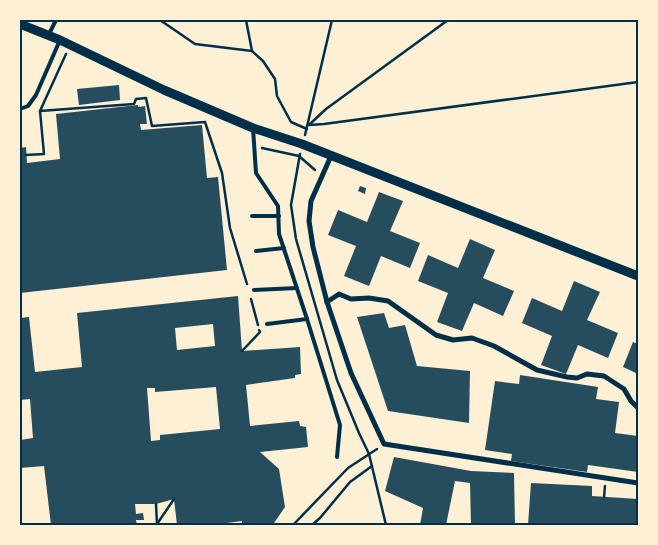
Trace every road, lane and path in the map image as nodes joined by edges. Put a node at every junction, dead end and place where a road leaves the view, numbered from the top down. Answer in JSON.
{"nodes":[{"id":1,"x":56,"y":20,"type":"edge"},
{"id":2,"x":160,"y":20,"type":"edge"},
{"id":3,"x":246,"y":20,"type":"edge"},
{"id":4,"x":332,"y":20,"type":"edge"},
{"id":5,"x":448,"y":20,"type":"edge"},
{"id":6,"x":20,"y":24,"type":"edge"},
{"id":7,"x":48,"y":36,"type":"junction"},
{"id":8,"x":60,"y":40,"type":"junction"},
{"id":9,"x":70,"y":45,"type":"junction"},
{"id":10,"x":252,"y":51,"type":"junction"},
{"id":11,"x":638,"y":82,"type":"edge"},
{"id":12,"x":20,"y":109,"type":"edge"},
{"id":13,"x":40,"y":111,"type":"junction"},
{"id":14,"x":308,"y":125,"type":"junction"},
{"id":15,"x":253,"y":128,"type":"junction"},
{"id":16,"x":307,"y":129,"type":"dead end"},
{"id":17,"x":253,"y":146,"type":"junction"},
{"id":18,"x":26,"y":155,"type":"dead end"},
{"id":19,"x":331,"y":156,"type":"junction"},
{"id":20,"x":322,"y":175,"type":"junction"},
{"id":21,"x":252,"y":216,"type":"dead end"},
{"id":22,"x":279,"y":216,"type":"junction"},
{"id":23,"x":284,"y":248,"type":"junction"},
{"id":24,"x":256,"y":251,"type":"dead end"},
{"id":25,"x":638,"y":276,"type":"edge"},
{"id":26,"x":297,"y":288,"type":"junction"},
{"id":27,"x":254,"y":290,"type":"dead end"},
{"id":28,"x":327,"y":302,"type":"junction"},
{"id":29,"x":308,"y":319,"type":"junction"},
{"id":30,"x":267,"y":324,"type":"dead end"},
{"id":31,"x":242,"y":351,"type":"dead end"},
{"id":32,"x":638,"y":408,"type":"edge"},
{"id":33,"x":384,"y":444,"type":"junction"},
{"id":34,"x":337,"y":457,"type":"dead end"},
{"id":35,"x":372,"y":466,"type":"dead end"},
{"id":36,"x":638,"y":483,"type":"edge"},
{"id":37,"x":174,"y":499,"type":"dead end"},
{"id":38,"x":156,"y":504,"type":"dead end"},
{"id":39,"x":157,"y":524,"type":"edge"},
{"id":40,"x":293,"y":525,"type":"edge"},
{"id":41,"x":312,"y":525,"type":"edge"}],
"edges":[{"from":1,"to":7,"type":"lane"},
{"from":2,"to":10,"type":"path"},
{"from":3,"to":10,"type":"path"},
{"from":4,"to":14,"type":"path"},
{"from":5,"to":14,"type":"path"},
{"from":6,"to":7,"type":"street"},
{"from":7,"to":8,"type":"street"},
{"from":8,"to":9,"type":"street"},
{"from":8,"to":12,"type":"lane"},
{"from":9,"to":13,"type":"path"},
{"from":9,"to":15,"type":"street"},
{"from":10,"to":16,"type":"path"},
{"from":11,"to":14,"type":"path"},
{"from":13,"to":18,"type":"path"},
{"from":13,"to":31,"type":"path"},
{"from":15,"to":17,"type":"lane"},
{"from":15,"to":19,"type":"street"},
{"from":17,"to":20,"type":"path"},
{"from":17,"to":22,"type":"lane"},
{"from":19,"to":20,"type":"street"},
{"from":19,"to":25,"type":"street"},
{"from":20,"to":28,"type":"street"},
{"from":21,"to":22,"type":"lane"},
{"from":22,"to":23,"type":"lane"},
{"from":23,"to":24,"type":"lane"},
{"from":23,"to":26,"type":"lane"},
{"from":26,"to":27,"type":"lane"},
{"from":26,"to":29,"type":"lane"},
{"from":28,"to":32,"type":"street"},
{"from":28,"to":33,"type":"street"},
{"from":29,"to":30,"type":"lane"},
{"from":29,"to":34,"type":"lane"},
{"from":33,"to":36,"type":"street"},
{"from":33,"to":40,"type":"path"},
{"from":35,"to":41,"type":"path"},
{"from":37,"to":39,"type":"path"},
{"from":38,"to":39,"type":"path"}]}
